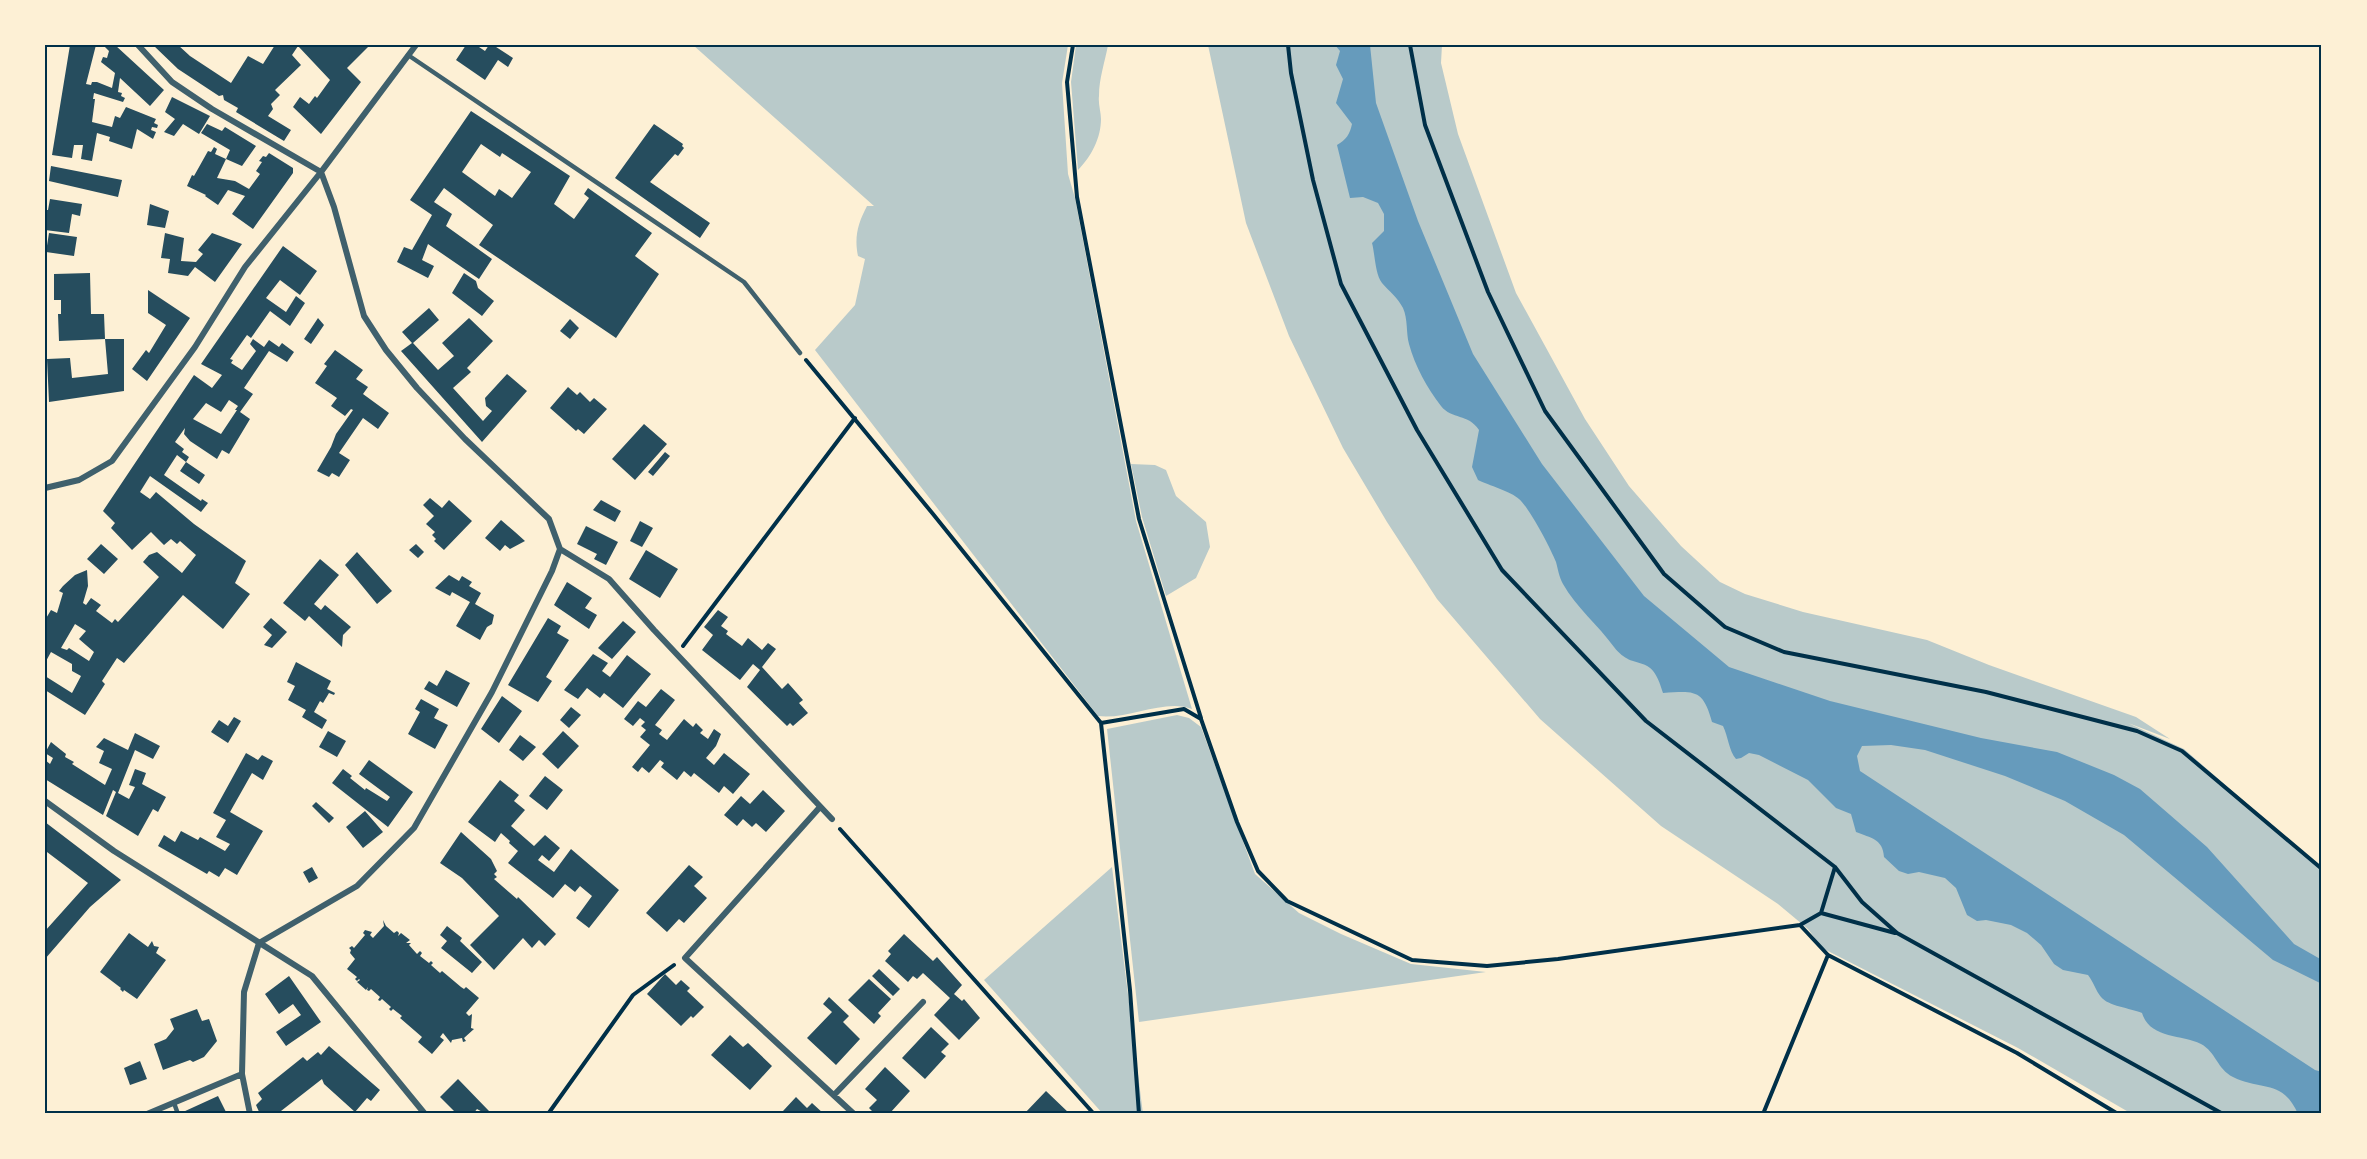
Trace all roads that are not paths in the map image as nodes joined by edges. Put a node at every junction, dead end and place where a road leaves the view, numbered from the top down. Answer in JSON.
{"nodes":[{"id":1,"x":138,"y":45,"type":"edge"},
{"id":2,"x":416,"y":45,"type":"edge"},
{"id":3,"x":408,"y":55,"type":"junction"},
{"id":4,"x":321,"y":172,"type":"junction"},
{"id":5,"x":800,"y":353,"type":"road end"},
{"id":6,"x":45,"y":488,"type":"edge"},
{"id":7,"x":560,"y":549,"type":"junction"},
{"id":8,"x":45,"y":801,"type":"edge"},
{"id":9,"x":820,"y":807,"type":"junction"},
{"id":10,"x":831,"y":819,"type":"road end"},
{"id":11,"x":259,"y":943,"type":"junction"},
{"id":12,"x":923,"y":1002,"type":"dead end"},
{"id":13,"x":242,"y":1074,"type":"junction"},
{"id":14,"x":834,"y":1095,"type":"junction"},
{"id":15,"x":174,"y":1103,"type":"junction"},
{"id":16,"x":147,"y":1114,"type":"edge"},
{"id":17,"x":178,"y":1114,"type":"edge"},
{"id":18,"x":250,"y":1114,"type":"edge"},
{"id":19,"x":425,"y":1114,"type":"edge"},
{"id":20,"x":854,"y":1114,"type":"edge"}],
"edges":[{"from":1,"to":4,"type":"street"},
{"from":2,"to":3,"type":"street"},
{"from":3,"to":4,"type":"street"},
{"from":3,"to":5,"type":"lane"},
{"from":4,"to":6,"type":"street"},
{"from":4,"to":7,"type":"street"},
{"from":7,"to":9,"type":"street"},
{"from":7,"to":11,"type":"street"},
{"from":8,"to":11,"type":"street"},
{"from":9,"to":10,"type":"street"},
{"from":9,"to":14,"type":"street"},
{"from":11,"to":13,"type":"street"},
{"from":11,"to":19,"type":"street"},
{"from":12,"to":14,"type":"street"},
{"from":13,"to":15,"type":"street"},
{"from":13,"to":18,"type":"street"},
{"from":14,"to":20,"type":"street"},
{"from":15,"to":16,"type":"street"},
{"from":15,"to":17,"type":"lane"}]}
